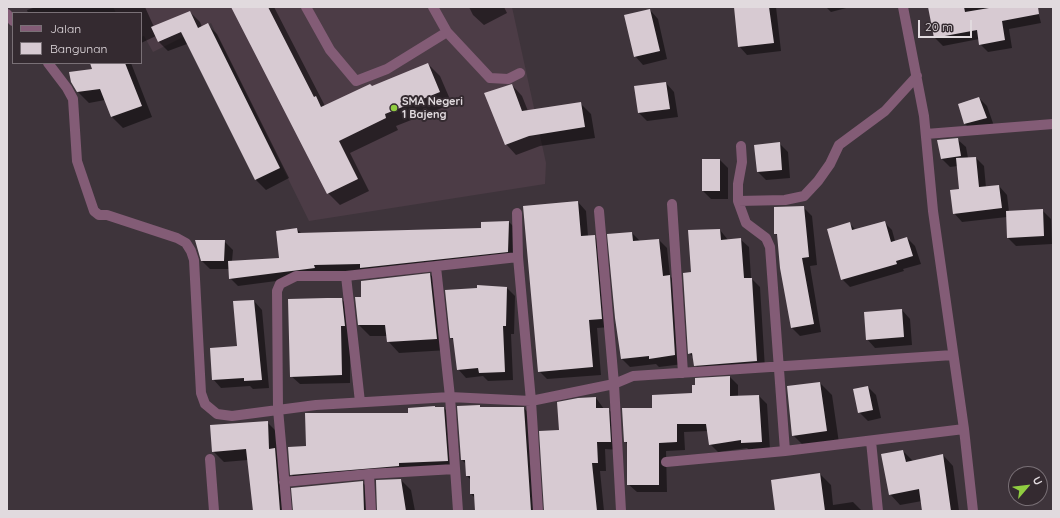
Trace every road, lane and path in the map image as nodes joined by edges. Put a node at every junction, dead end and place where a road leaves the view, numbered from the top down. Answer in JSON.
{"nodes":[{"id":1,"x":306,"y":7,"type":"edge"},
{"id":2,"x":433,"y":7,"type":"edge"},
{"id":3,"x":903,"y":7,"type":"edge"},
{"id":4,"x":447,"y":32,"type":"junction"},
{"id":5,"x":49,"y":64,"type":"edge"},
{"id":6,"x":520,"y":73,"type":"dead end"},
{"id":7,"x":917,"y":76,"type":"junction"},
{"id":8,"x":1053,"y":124,"type":"edge"},
{"id":9,"x":926,"y":134,"type":"junction"},
{"id":10,"x":741,"y":146,"type":"dead end"},
{"id":11,"x":738,"y":201,"type":"junction"},
{"id":12,"x":672,"y":204,"type":"dead end"},
{"id":13,"x":599,"y":211,"type":"dead end"},
{"id":14,"x":517,"y":213,"type":"dead end"},
{"id":15,"x":518,"y":257,"type":"junction"},
{"id":16,"x":436,"y":267,"type":"junction"},
{"id":17,"x":346,"y":276,"type":"junction"},
{"id":18,"x":953,"y":355,"type":"junction"},
{"id":19,"x":778,"y":366,"type":"junction"},
{"id":20,"x":683,"y":373,"type":"junction"},
{"id":21,"x":614,"y":384,"type":"junction"},
{"id":22,"x":450,"y":397,"type":"junction"},
{"id":23,"x":531,"y":401,"type":"junction"},
{"id":24,"x":360,"y":402,"type":"junction"},
{"id":25,"x":278,"y":409,"type":"junction"},
{"id":26,"x":964,"y":429,"type":"junction"},
{"id":27,"x":871,"y":441,"type":"junction"},
{"id":28,"x":785,"y":451,"type":"junction"},
{"id":29,"x":210,"y":459,"type":"dead end"},
{"id":30,"x":666,"y":462,"type":"dead end"},
{"id":31,"x":455,"y":469,"type":"junction"},
{"id":32,"x":369,"y":474,"type":"junction"},
{"id":33,"x":284,"y":482,"type":"junction"},
{"id":34,"x":214,"y":511,"type":"edge"},
{"id":35,"x":287,"y":511,"type":"edge"},
{"id":36,"x":371,"y":511,"type":"edge"},
{"id":37,"x":458,"y":511,"type":"edge"},
{"id":38,"x":538,"y":511,"type":"edge"},
{"id":39,"x":621,"y":511,"type":"edge"},
{"id":40,"x":878,"y":511,"type":"edge"},
{"id":41,"x":973,"y":511,"type":"edge"}],
"edges":[{"from":1,"to":4,"type":"street"},
{"from":2,"to":4,"type":"street"},
{"from":3,"to":7,"type":"street"},
{"from":4,"to":6,"type":"street"},
{"from":5,"to":25,"type":"street"},
{"from":7,"to":9,"type":"street"},
{"from":7,"to":11,"type":"street"},
{"from":8,"to":9,"type":"street"},
{"from":9,"to":18,"type":"street"},
{"from":10,"to":11,"type":"street"},
{"from":11,"to":19,"type":"street"},
{"from":12,"to":20,"type":"street"},
{"from":13,"to":21,"type":"street"},
{"from":14,"to":15,"type":"street"},
{"from":15,"to":16,"type":"street"},
{"from":15,"to":23,"type":"street"},
{"from":16,"to":17,"type":"street"},
{"from":16,"to":22,"type":"street"},
{"from":17,"to":24,"type":"street"},
{"from":17,"to":25,"type":"street"},
{"from":18,"to":19,"type":"street"},
{"from":18,"to":26,"type":"street"},
{"from":19,"to":20,"type":"street"},
{"from":19,"to":28,"type":"street"},
{"from":20,"to":21,"type":"street"},
{"from":21,"to":23,"type":"street"},
{"from":21,"to":39,"type":"street"},
{"from":22,"to":23,"type":"street"},
{"from":22,"to":24,"type":"street"},
{"from":22,"to":31,"type":"street"},
{"from":23,"to":38,"type":"street"},
{"from":24,"to":25,"type":"street"},
{"from":25,"to":33,"type":"street"},
{"from":26,"to":27,"type":"street"},
{"from":26,"to":41,"type":"street"},
{"from":27,"to":28,"type":"street"},
{"from":27,"to":40,"type":"street"},
{"from":28,"to":30,"type":"street"},
{"from":29,"to":34,"type":"street"},
{"from":31,"to":32,"type":"street"},
{"from":31,"to":37,"type":"street"},
{"from":32,"to":33,"type":"street"},
{"from":32,"to":36,"type":"street"},
{"from":33,"to":35,"type":"street"}]}
